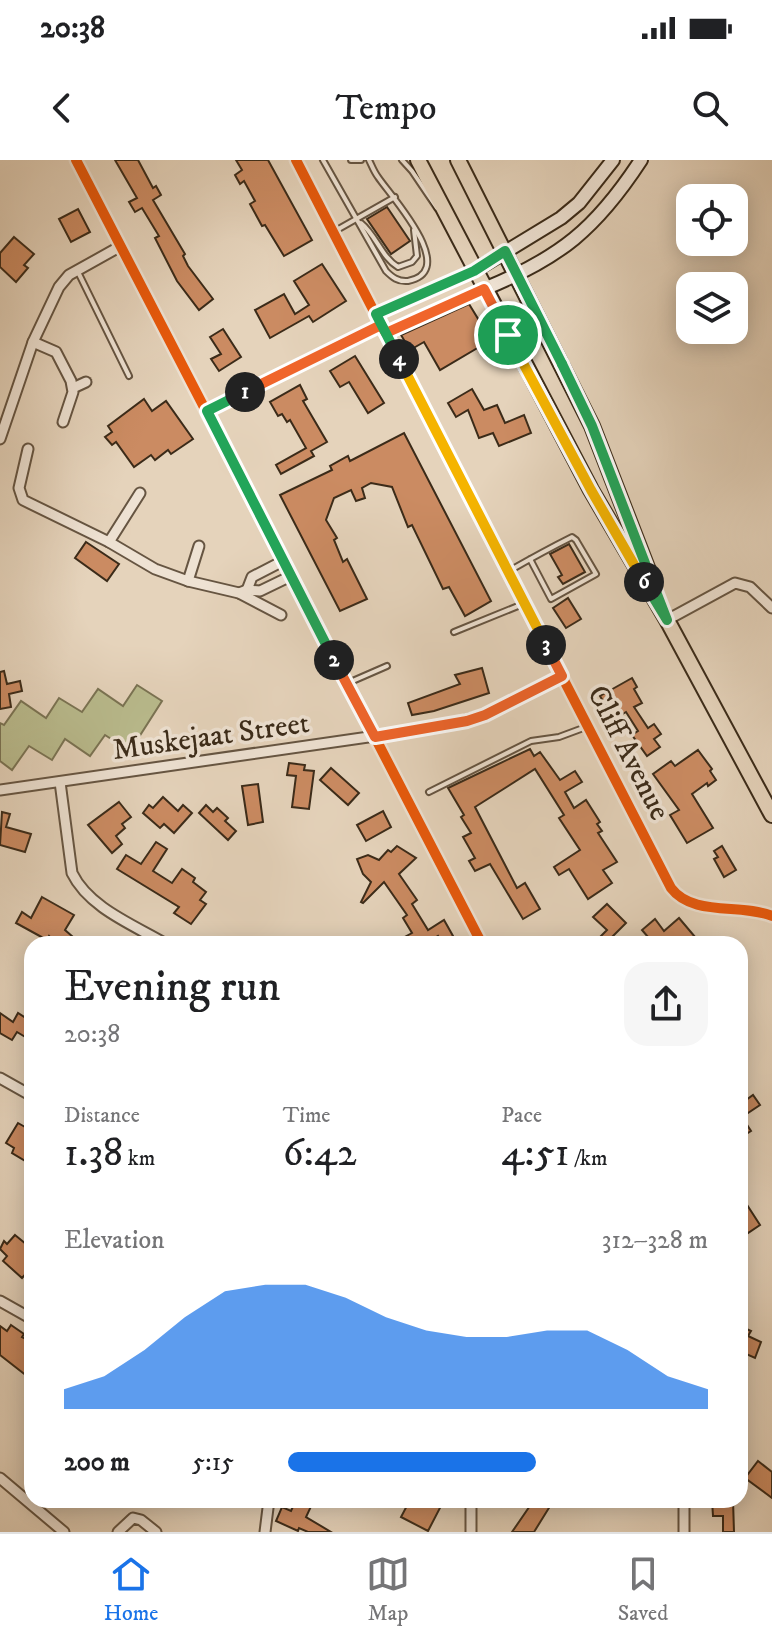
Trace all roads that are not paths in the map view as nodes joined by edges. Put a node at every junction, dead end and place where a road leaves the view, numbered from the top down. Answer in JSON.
{"nodes":[{"id":1,"x":76,"y":160,"type":"edge"},
{"id":2,"x":296,"y":160,"type":"edge"},
{"id":3,"x":323,"y":160,"type":"edge"},
{"id":4,"x":351,"y":160,"type":"edge"},
{"id":5,"x":361,"y":160,"type":"edge"},
{"id":6,"x":369,"y":160,"type":"edge"},
{"id":7,"x":402,"y":160,"type":"edge"},
{"id":8,"x":418,"y":160,"type":"edge"},
{"id":9,"x":458,"y":160,"type":"edge"},
{"id":10,"x":613,"y":160,"type":"edge"},
{"id":11,"x":641,"y":160,"type":"edge"},
{"id":12,"x":395,"y":197,"type":"junction"},
{"id":13,"x":447,"y":218,"type":"junction"},
{"id":14,"x":357,"y":219,"type":"junction"},
{"id":15,"x":415,"y":228,"type":"junction"},
{"id":16,"x":333,"y":232,"type":"junction"},
{"id":17,"x":121,"y":246,"type":"junction"},
{"id":18,"x":505,"y":251,"type":"junction"},
{"id":19,"x":77,"y":269,"type":"junction"},
{"id":20,"x":474,"y":271,"type":"junction"},
{"id":21,"x":517,"y":276,"type":"junction"},
{"id":22,"x":484,"y":289,"type":"junction"},
{"id":23,"x":376,"y":314,"type":"junction"},
{"id":24,"x":383,"y":329,"type":"junction"},
{"id":25,"x":33,"y":342,"type":"junction"},
{"id":26,"x":129,"y":376,"type":"dead end"},
{"id":27,"x":86,"y":382,"type":"dead end"},
{"id":28,"x":73,"y":388,"type":"junction"},
{"id":29,"x":207,"y":411,"type":"junction"},
{"id":30,"x":63,"y":422,"type":"dead end"},
{"id":31,"x":0,"y":439,"type":"edge"},
{"id":32,"x":28,"y":449,"type":"dead end"},
{"id":33,"x":140,"y":493,"type":"dead end"},
{"id":34,"x":109,"y":542,"type":"junction"},
{"id":35,"x":199,"y":546,"type":"dead end"},
{"id":36,"x":530,"y":559,"type":"junction"},
{"id":37,"x":283,"y":561,"type":"junction"},
{"id":38,"x":509,"y":571,"type":"junction"},
{"id":39,"x":291,"y":576,"type":"junction"},
{"id":40,"x":188,"y":581,"type":"junction"},
{"id":41,"x":243,"y":591,"type":"junction"},
{"id":42,"x":525,"y":603,"type":"junction"},
{"id":43,"x":772,"y":608,"type":"edge"},
{"id":44,"x":281,"y":615,"type":"dead end"},
{"id":45,"x":667,"y":620,"type":"junction"},
{"id":46,"x":454,"y":632,"type":"dead end"},
{"id":47,"x":387,"y":666,"type":"dead end"},
{"id":48,"x":562,"y":676,"type":"junction"},
{"id":49,"x":346,"y":684,"type":"junction"},
{"id":50,"x":588,"y":726,"type":"junction"},
{"id":51,"x":375,"y":737,"type":"junction"},
{"id":52,"x":60,"y":782,"type":"junction"},
{"id":53,"x":0,"y":790,"type":"edge"},
{"id":54,"x":429,"y":792,"type":"dead end"},
{"id":55,"x":772,"y":815,"type":"edge"},
{"id":56,"x":772,"y":916,"type":"edge"},
{"id":57,"x":153,"y":936,"type":"edge"},
{"id":58,"x":478,"y":936,"type":"edge"},
{"id":59,"x":0,"y":1078,"type":"edge"},
{"id":60,"x":24,"y":1092,"type":"edge"},
{"id":61,"x":0,"y":1301,"type":"edge"},
{"id":62,"x":24,"y":1314,"type":"edge"},
{"id":63,"x":0,"y":1478,"type":"edge"},
{"id":64,"x":24,"y":1498,"type":"edge"},
{"id":65,"x":36,"y":1508,"type":"edge"},
{"id":66,"x":268,"y":1508,"type":"edge"},
{"id":67,"x":471,"y":1508,"type":"edge"},
{"id":68,"x":684,"y":1508,"type":"edge"},
{"id":69,"x":64,"y":1532,"type":"edge"},
{"id":70,"x":118,"y":1532,"type":"edge"},
{"id":71,"x":156,"y":1532,"type":"edge"},
{"id":72,"x":265,"y":1532,"type":"edge"},
{"id":73,"x":471,"y":1532,"type":"edge"},
{"id":74,"x":684,"y":1532,"type":"edge"}],
"edges":[{"from":1,"to":17,"type":"street"},
{"from":2,"to":16,"type":"street","name":"Cliff Avenue"},
{"from":3,"to":14,"type":"lane"},
{"from":4,"to":5,"type":"lane"},
{"from":6,"to":12,"type":"lane"},
{"from":7,"to":13,"type":"lane"},
{"from":8,"to":13,"type":"main road"},
{"from":9,"to":18,"type":"main road"},
{"from":10,"to":18,"type":"main road"},
{"from":11,"to":21,"type":"main road"},
{"from":12,"to":14,"type":"lane"},
{"from":12,"to":15,"type":"lane"},
{"from":13,"to":20,"type":"main road"},
{"from":14,"to":15,"type":"lane"},
{"from":14,"to":15,"type":"lane"},
{"from":14,"to":16,"type":"lane"},
{"from":16,"to":23,"type":"street","name":"Cliff Avenue"},
{"from":17,"to":19,"type":"street"},
{"from":17,"to":29,"type":"street"},
{"from":18,"to":20,"type":"main road"},
{"from":18,"to":21,"type":"main road"},
{"from":19,"to":25,"type":"street"},
{"from":19,"to":26,"type":"lane"},
{"from":20,"to":22,"type":"main road"},
{"from":20,"to":23,"type":"street"},
{"from":21,"to":22,"type":"main road"},
{"from":21,"to":45,"type":"main road"},
{"from":22,"to":24,"type":"street"},
{"from":22,"to":45,"type":"main road"},
{"from":23,"to":24,"type":"street","name":"Cliff Avenue"},
{"from":24,"to":29,"type":"street"},
{"from":24,"to":38,"type":"street","name":"Cliff Avenue"},
{"from":25,"to":28,"type":"street"},
{"from":25,"to":31,"type":"street"},
{"from":27,"to":28,"type":"street"},
{"from":28,"to":30,"type":"street"},
{"from":29,"to":37,"type":"street"},
{"from":32,"to":34,"type":"street"},
{"from":33,"to":34,"type":"street"},
{"from":34,"to":40,"type":"street"},
{"from":35,"to":40,"type":"street"},
{"from":36,"to":36,"type":"lane"},
{"from":36,"to":38,"type":"lane"},
{"from":37,"to":39,"type":"street"},
{"from":37,"to":41,"type":"street"},
{"from":38,"to":42,"type":"street","name":"Cliff Avenue"},
{"from":39,"to":41,"type":"street"},
{"from":39,"to":49,"type":"street"},
{"from":40,"to":41,"type":"street"},
{"from":41,"to":44,"type":"street"},
{"from":42,"to":46,"type":"lane"},
{"from":42,"to":48,"type":"street","name":"Cliff Avenue"},
{"from":43,"to":45,"type":"street"},
{"from":45,"to":55,"type":"main road"},
{"from":47,"to":49,"type":"lane"},
{"from":48,"to":50,"type":"street","name":"Cliff Avenue"},
{"from":48,"to":51,"type":"street","name":"Muskejaat Street"},
{"from":49,"to":51,"type":"street"},
{"from":50,"to":54,"type":"lane"},
{"from":50,"to":56,"type":"street","name":"Cliff Avenue"},
{"from":51,"to":52,"type":"street","name":"Muskejaat Street"},
{"from":51,"to":58,"type":"street"},
{"from":52,"to":53,"type":"street","name":"Muskejaat Street"},
{"from":52,"to":57,"type":"street"},
{"from":59,"to":60,"type":"street"},
{"from":61,"to":62,"type":"street"},
{"from":63,"to":64,"type":"street"},
{"from":65,"to":69,"type":"street"},
{"from":66,"to":72,"type":"street"},
{"from":67,"to":73,"type":"street"},
{"from":68,"to":74,"type":"street"},
{"from":70,"to":71,"type":"street"}]}
